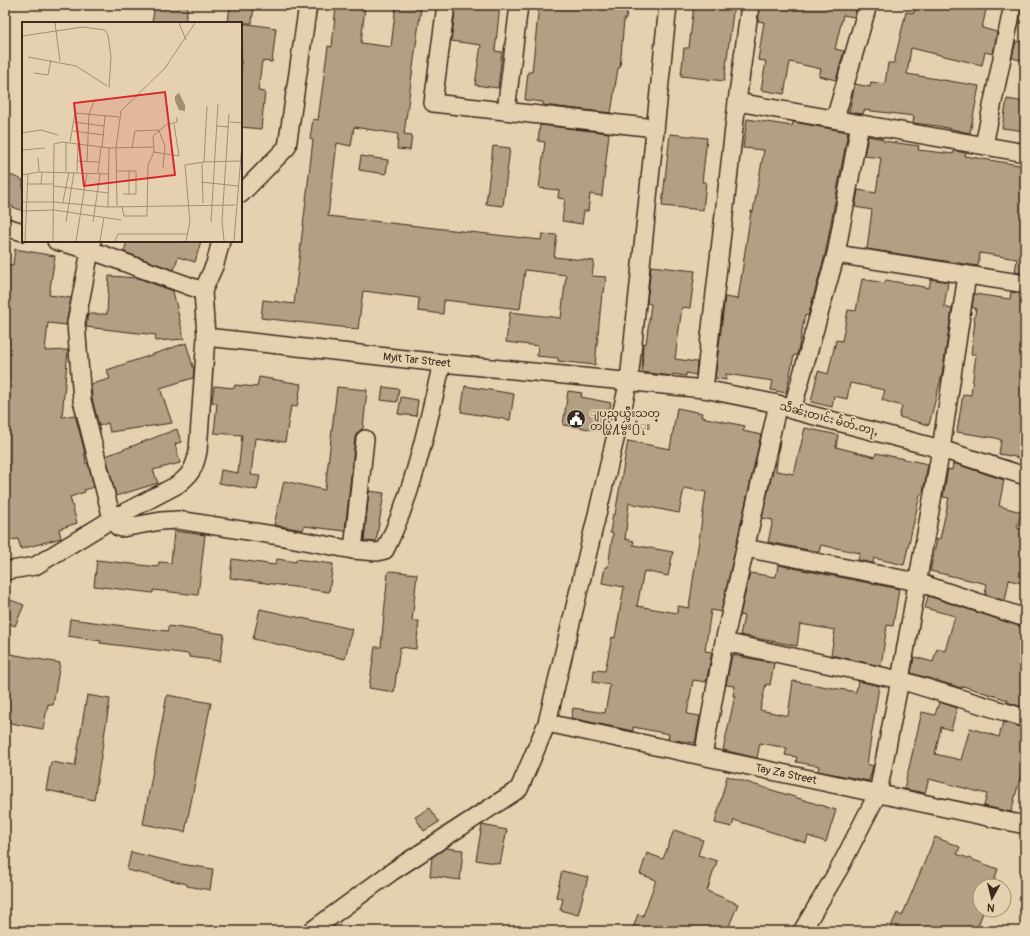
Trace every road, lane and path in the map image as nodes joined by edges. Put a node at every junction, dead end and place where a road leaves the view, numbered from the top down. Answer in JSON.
{"nodes":[{"id":1,"x":308,"y":5,"type":"edge"},
{"id":2,"x":446,"y":5,"type":"edge"},
{"id":3,"x":519,"y":5,"type":"edge"},
{"id":4,"x":668,"y":5,"type":"edge"},
{"id":5,"x":750,"y":5,"type":"edge"},
{"id":6,"x":868,"y":5,"type":"edge"},
{"id":7,"x":1013,"y":5,"type":"edge"},
{"id":8,"x":737,"y":102,"type":"junction"},
{"id":9,"x":506,"y":111,"type":"junction"},
{"id":10,"x":835,"y":119,"type":"junction"},
{"id":11,"x":860,"y":124,"type":"junction"},
{"id":12,"x":655,"y":128,"type":"junction"},
{"id":13,"x":984,"y":145,"type":"junction"},
{"id":14,"x":1025,"y":152,"type":"edge"},
{"id":15,"x":242,"y":193,"type":"edge"},
{"id":16,"x":5,"y":228,"type":"edge"},
{"id":17,"x":22,"y":232,"type":"edge"},
{"id":18,"x":63,"y":242,"type":"edge"},
{"id":19,"x":221,"y":242,"type":"edge"},
{"id":20,"x":91,"y":246,"type":"edge"},
{"id":21,"x":836,"y":254,"type":"junction"},
{"id":22,"x":968,"y":275,"type":"junction"},
{"id":23,"x":1025,"y":284,"type":"edge"},
{"id":24,"x":203,"y":291,"type":"junction"},
{"id":25,"x":206,"y":337,"type":"junction"},
{"id":26,"x":442,"y":363,"type":"junction"},
{"id":27,"x":629,"y":381,"type":"junction"},
{"id":28,"x":704,"y":389,"type":"junction"},
{"id":29,"x":785,"y":407,"type":"junction"},
{"id":30,"x":365,"y":439,"type":"dead end"},
{"id":31,"x":941,"y":449,"type":"junction"},
{"id":32,"x":1025,"y":476,"type":"edge"},
{"id":33,"x":112,"y":519,"type":"junction"},
{"id":34,"x":745,"y":548,"type":"junction"},
{"id":35,"x":353,"y":550,"type":"junction"},
{"id":36,"x":5,"y":571,"type":"edge"},
{"id":37,"x":917,"y":582,"type":"junction"},
{"id":38,"x":1025,"y":618,"type":"edge"},
{"id":39,"x":724,"y":642,"type":"junction"},
{"id":40,"x":900,"y":680,"type":"junction"},
{"id":41,"x":1025,"y":718,"type":"edge"},
{"id":42,"x":547,"y":723,"type":"junction"},
{"id":43,"x":703,"y":756,"type":"junction"},
{"id":44,"x":878,"y":793,"type":"junction"},
{"id":45,"x":1025,"y":825,"type":"edge"},
{"id":46,"x":311,"y":931,"type":"edge"},
{"id":47,"x":802,"y":931,"type":"edge"}],
"edges":[{"from":1,"to":15,"type":"street"},
{"from":2,"to":9,"type":"street"},
{"from":3,"to":9,"type":"street"},
{"from":4,"to":12,"type":"street"},
{"from":5,"to":8,"type":"street"},
{"from":6,"to":10,"type":"street"},
{"from":7,"to":13,"type":"street"},
{"from":8,"to":10,"type":"street"},
{"from":8,"to":28,"type":"street"},
{"from":9,"to":12,"type":"street"},
{"from":10,"to":11,"type":"street"},
{"from":11,"to":13,"type":"street"},
{"from":11,"to":21,"type":"street"},
{"from":12,"to":27,"type":"street"},
{"from":13,"to":14,"type":"street"},
{"from":16,"to":17,"type":"street"},
{"from":18,"to":20,"type":"street"},
{"from":19,"to":24,"type":"street"},
{"from":20,"to":24,"type":"street"},
{"from":20,"to":33,"type":"street"},
{"from":21,"to":22,"type":"street"},
{"from":21,"to":29,"type":"street"},
{"from":22,"to":23,"type":"street"},
{"from":22,"to":31,"type":"street"},
{"from":24,"to":25,"type":"street"},
{"from":25,"to":26,"type":"street","name":"Myit Tar Street"},
{"from":25,"to":33,"type":"street"},
{"from":26,"to":27,"type":"street","name":"Myit Tar Street"},
{"from":26,"to":35,"type":"street"},
{"from":27,"to":28,"type":"street","name":"သဵၼ်ႈတၢင်း မႅတ်ႉတႃႇ"},
{"from":27,"to":42,"type":"street"},
{"from":28,"to":29,"type":"street","name":"သဵၼ်ႈတၢင်း မႅတ်ႉတႃႇ"},
{"from":29,"to":31,"type":"street","name":"သဵၼ်ႈတၢင်း မႅတ်ႉတႃႇ"},
{"from":29,"to":34,"type":"street"},
{"from":30,"to":35,"type":"street"},
{"from":31,"to":32,"type":"street","name":"သဵၼ်ႈတၢင်း မႅတ်ႉတႃႇ"},
{"from":31,"to":37,"type":"street"},
{"from":33,"to":35,"type":"street"},
{"from":33,"to":36,"type":"street"},
{"from":34,"to":37,"type":"street"},
{"from":34,"to":39,"type":"street"},
{"from":37,"to":38,"type":"street"},
{"from":37,"to":40,"type":"street"},
{"from":39,"to":40,"type":"street"},
{"from":39,"to":43,"type":"street"},
{"from":40,"to":41,"type":"street"},
{"from":40,"to":44,"type":"street"},
{"from":42,"to":43,"type":"street","name":"Tay Za Street"},
{"from":42,"to":46,"type":"street"},
{"from":43,"to":44,"type":"street","name":"Tay Za Street"},
{"from":44,"to":45,"type":"street","name":"Tay Za Street"},
{"from":44,"to":47,"type":"street"}]}
